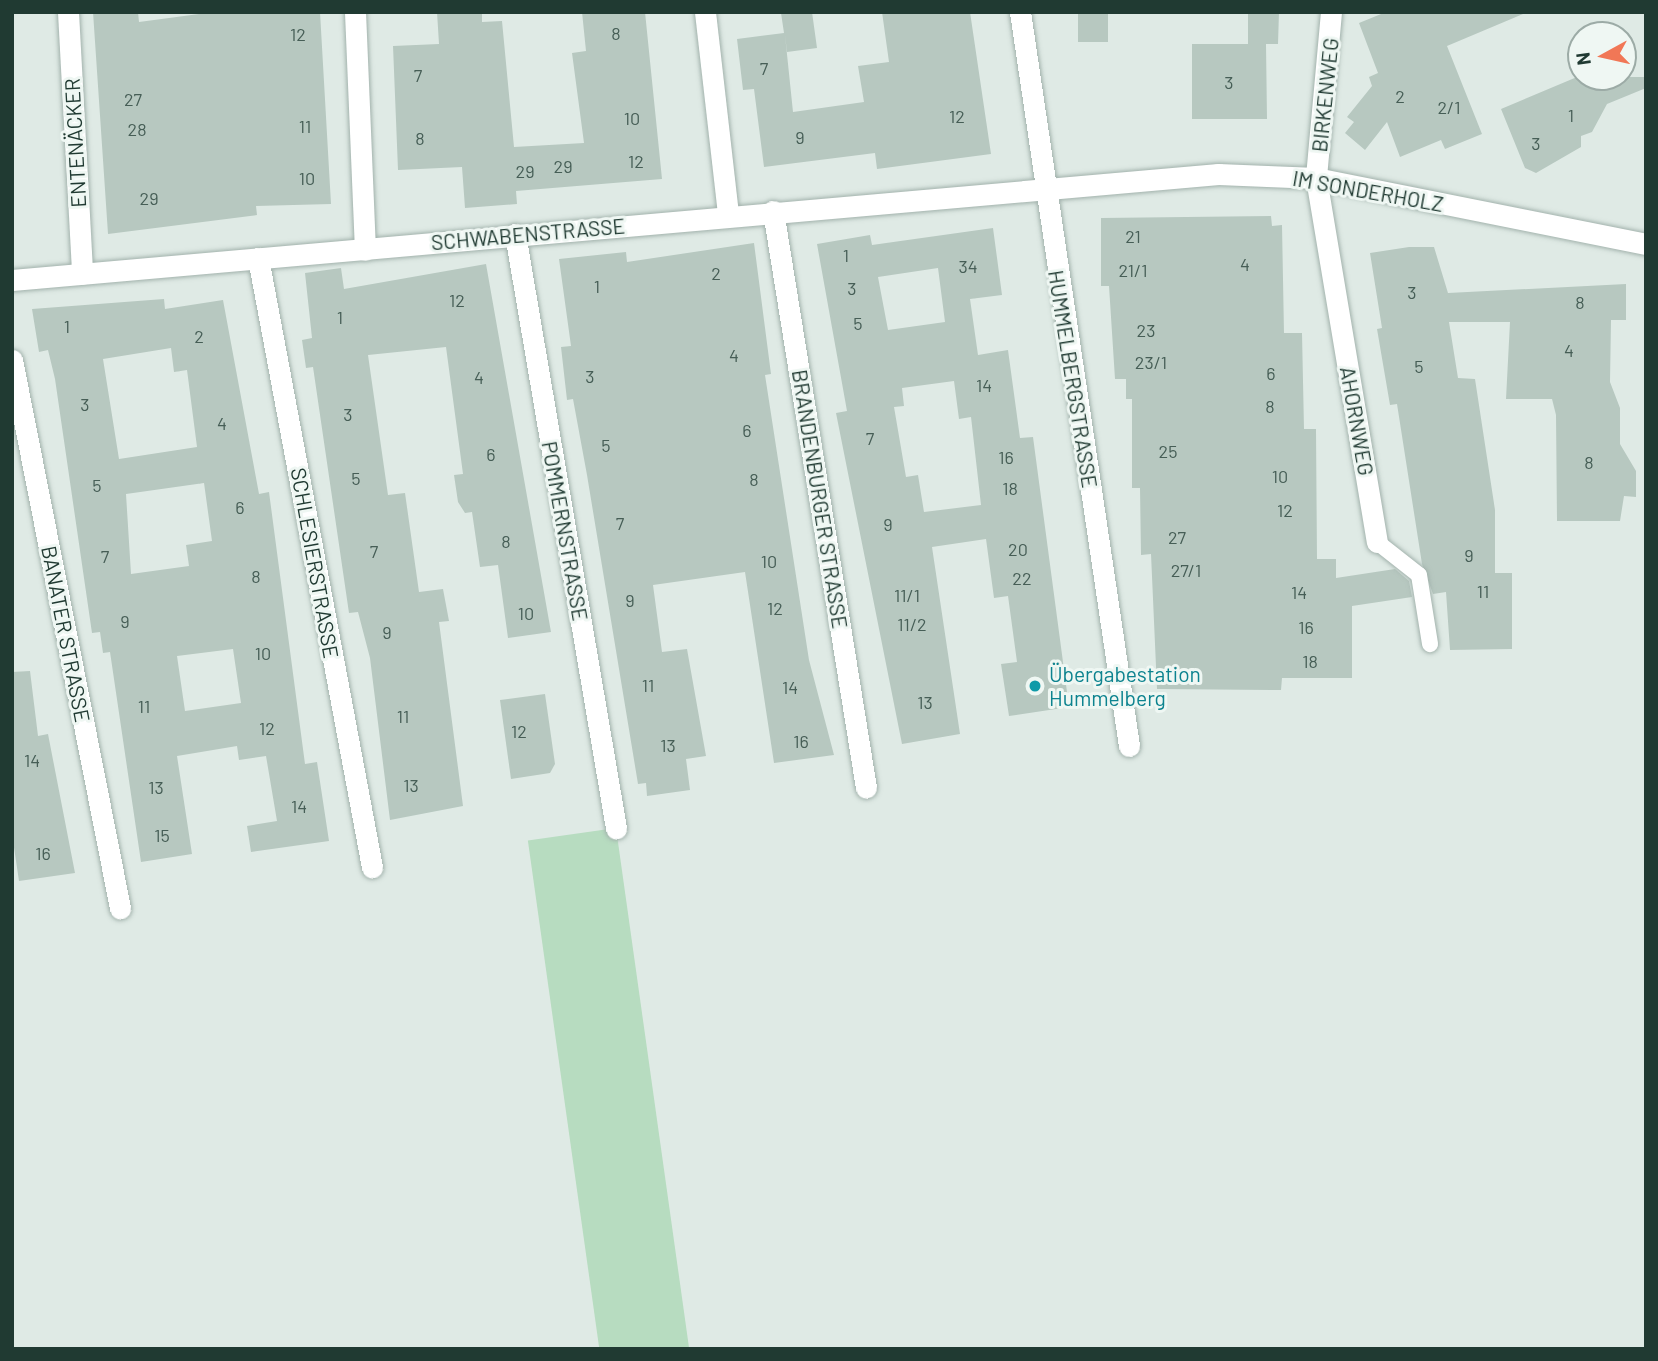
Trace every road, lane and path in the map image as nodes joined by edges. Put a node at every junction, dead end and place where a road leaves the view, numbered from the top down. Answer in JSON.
{"nodes":[{"id":1,"x":68,"y":12,"type":"edge"},
{"id":2,"x":355,"y":12,"type":"edge"},
{"id":3,"x":705,"y":12,"type":"edge"},
{"id":4,"x":1020,"y":12,"type":"edge"},
{"id":5,"x":1331,"y":12,"type":"edge"},
{"id":6,"x":1315,"y":178,"type":"junction"},
{"id":7,"x":1044,"y":186,"type":"junction"},
{"id":8,"x":773,"y":211,"type":"junction"},
{"id":9,"x":728,"y":215,"type":"junction"},
{"id":10,"x":515,"y":234,"type":"junction"},
{"id":11,"x":1646,"y":244,"type":"edge"},
{"id":12,"x":365,"y":250,"type":"junction"},
{"id":13,"x":258,"y":258,"type":"junction"},
{"id":14,"x":82,"y":274,"type":"junction"},
{"id":15,"x":12,"y":280,"type":"edge"},
{"id":16,"x":12,"y":360,"type":"edge"},
{"id":17,"x":1377,"y":542,"type":"joint"},
{"id":18,"x":1430,"y":644,"type":"dead end"},
{"id":19,"x":1129,"y":746,"type":"dead end"},
{"id":20,"x":866,"y":788,"type":"dead end"},
{"id":21,"x":616,"y":828,"type":"dead end"},
{"id":22,"x":372,"y":867,"type":"dead end"},
{"id":23,"x":120,"y":908,"type":"dead end"}],
"edges":[{"from":1,"to":14,"type":"street","name":"ENTENÄCKER"},
{"from":2,"to":12,"type":"street"},
{"from":3,"to":9,"type":"street"},
{"from":4,"to":7,"type":"street","name":"HUMMELBERGSTRASSE"},
{"from":5,"to":6,"type":"street","name":"BIRKENWEG"},
{"from":6,"to":7,"type":"street","name":"IM SONDERHOLZ"},
{"from":6,"to":11,"type":"street","name":"IM SONDERHOLZ"},
{"from":6,"to":17,"type":"street","name":"AHORNWEG"},
{"from":7,"to":8,"type":"street","name":"SCHWABENSTRASSE"},
{"from":7,"to":19,"type":"street","name":"HUMMELBERGSTRASSE"},
{"from":8,"to":9,"type":"street","name":"SCHWABENSTRASSE"},
{"from":8,"to":20,"type":"street","name":"BRANDENBURGER STRASSE"},
{"from":9,"to":10,"type":"street","name":"SCHWABENSTRASSE"},
{"from":10,"to":12,"type":"street","name":"SCHWABENSTRASSE"},
{"from":10,"to":21,"type":"street","name":"POMMERNSTRASSE"},
{"from":12,"to":13,"type":"street","name":"SCHWABENSTRASSE"},
{"from":13,"to":14,"type":"street","name":"SCHWABENSTRASSE"},
{"from":13,"to":22,"type":"street","name":"SCHLESIERSTRASSE"},
{"from":14,"to":15,"type":"street","name":"SCHWABENSTRASSE"},
{"from":16,"to":23,"type":"street","name":"BANATER STRASSE"},
{"from":17,"to":18,"type":"lane","name":"AHORNWEG"}]}
